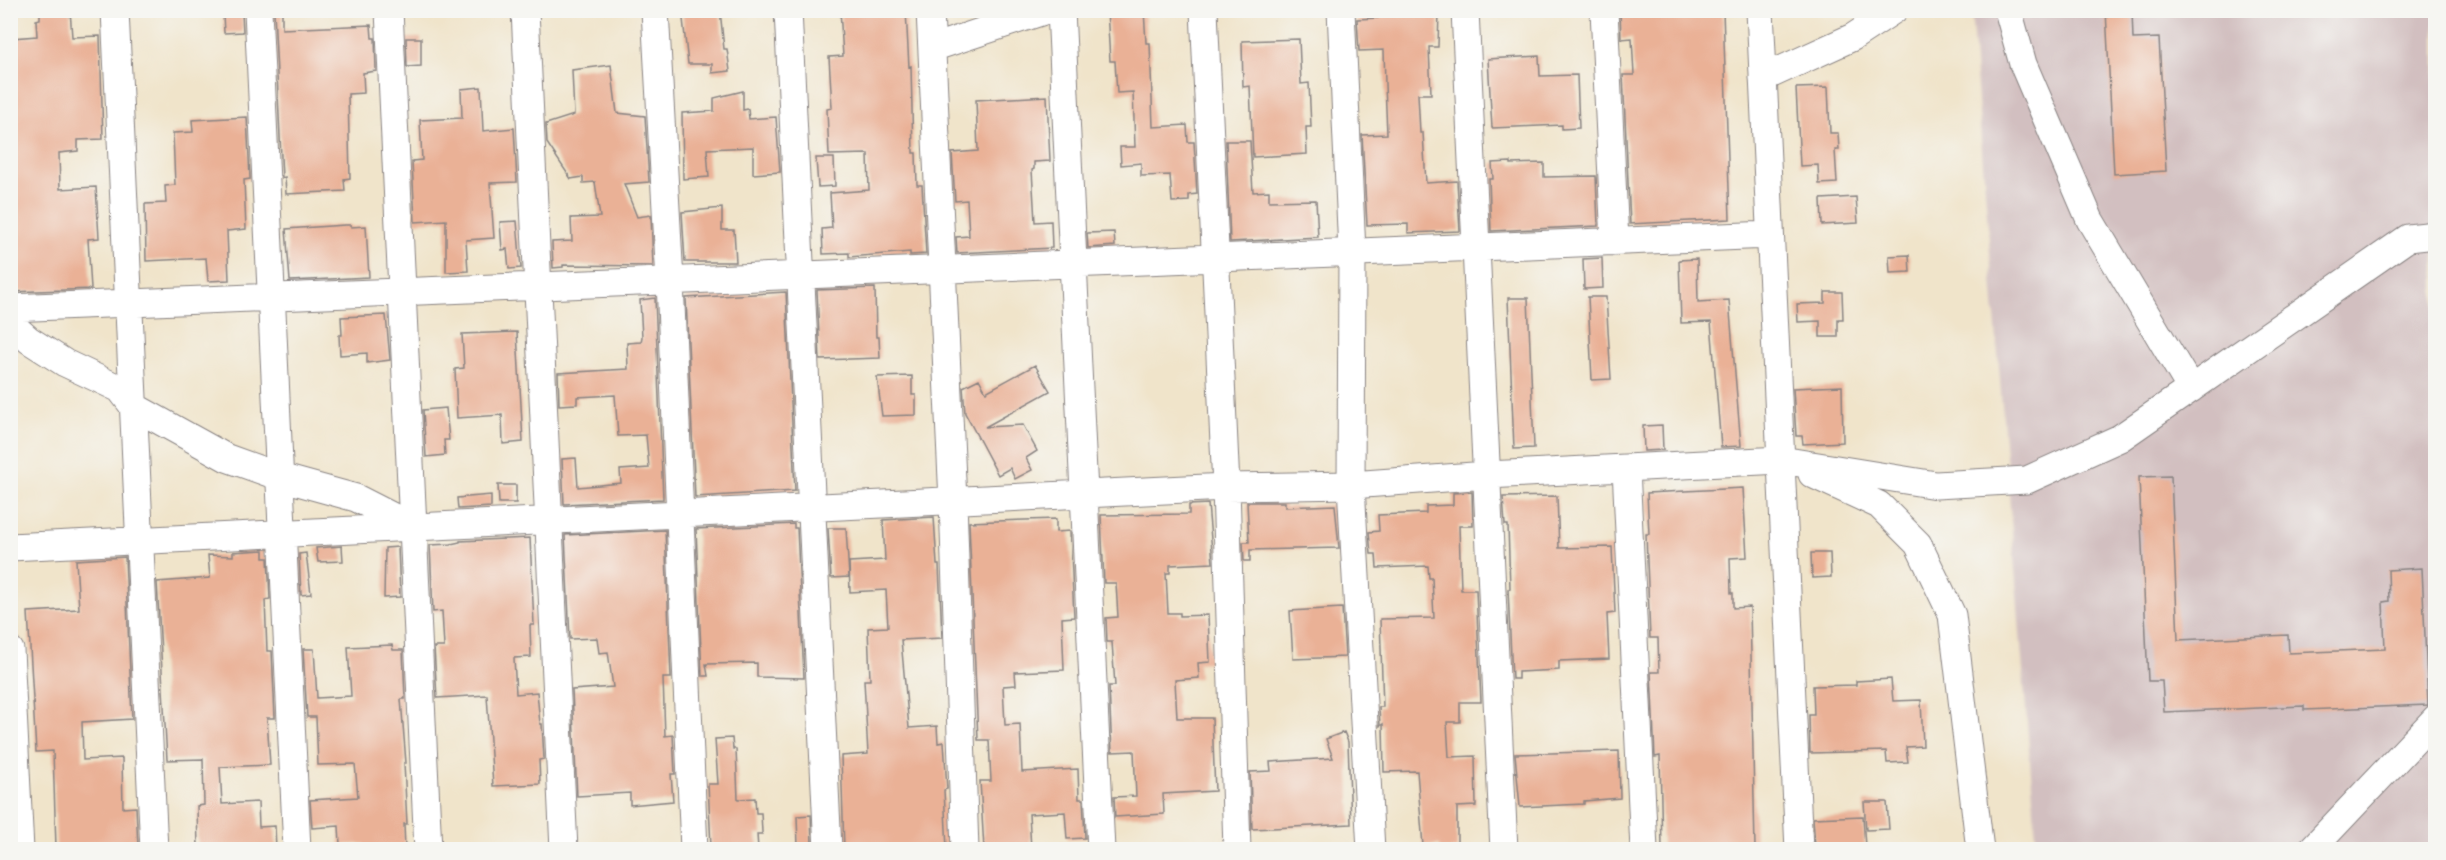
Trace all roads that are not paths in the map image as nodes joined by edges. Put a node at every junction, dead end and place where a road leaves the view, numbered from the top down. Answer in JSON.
{"nodes":[{"id":1,"x":115,"y":10,"type":"edge"},
{"id":2,"x":258,"y":10,"type":"edge"},
{"id":3,"x":389,"y":10,"type":"edge"},
{"id":4,"x":525,"y":10,"type":"edge"},
{"id":5,"x":655,"y":10,"type":"edge"},
{"id":6,"x":788,"y":10,"type":"edge"},
{"id":7,"x":930,"y":10,"type":"edge"},
{"id":8,"x":1047,"y":10,"type":"edge"},
{"id":9,"x":1061,"y":10,"type":"edge"},
{"id":10,"x":1204,"y":10,"type":"edge"},
{"id":11,"x":1341,"y":10,"type":"edge"},
{"id":12,"x":1465,"y":10,"type":"edge"},
{"id":13,"x":1604,"y":10,"type":"edge"},
{"id":14,"x":1760,"y":10,"type":"edge"},
{"id":15,"x":1894,"y":10,"type":"edge"},
{"id":16,"x":2008,"y":10,"type":"edge"},
{"id":17,"x":932,"y":48,"type":"junction"},
{"id":18,"x":1763,"y":78,"type":"junction"},
{"id":19,"x":1770,"y":235,"type":"junction"},
{"id":20,"x":2436,"y":235,"type":"edge"},
{"id":21,"x":1615,"y":242,"type":"junction"},
{"id":22,"x":1476,"y":247,"type":"junction"},
{"id":23,"x":1352,"y":252,"type":"junction"},
{"id":24,"x":1215,"y":258,"type":"junction"},
{"id":25,"x":1073,"y":264,"type":"junction"},
{"id":26,"x":942,"y":269,"type":"junction"},
{"id":27,"x":800,"y":275,"type":"junction"},
{"id":28,"x":670,"y":281,"type":"junction"},
{"id":29,"x":538,"y":286,"type":"junction"},
{"id":30,"x":402,"y":291,"type":"junction"},
{"id":31,"x":271,"y":297,"type":"junction"},
{"id":32,"x":128,"y":303,"type":"junction"},
{"id":33,"x":10,"y":308,"type":"edge"},
{"id":34,"x":10,"y":323,"type":"edge"},
{"id":35,"x":2191,"y":389,"type":"junction"},
{"id":36,"x":133,"y":406,"type":"junction"},
{"id":37,"x":1781,"y":460,"type":"junction"},
{"id":38,"x":1626,"y":468,"type":"junction"},
{"id":39,"x":1487,"y":474,"type":"junction"},
{"id":40,"x":279,"y":477,"type":"junction"},
{"id":41,"x":1351,"y":485,"type":"junction"},
{"id":42,"x":1226,"y":488,"type":"junction"},
{"id":43,"x":1084,"y":495,"type":"junction"},
{"id":44,"x":953,"y":501,"type":"junction"},
{"id":45,"x":811,"y":508,"type":"junction"},
{"id":46,"x":680,"y":513,"type":"junction"},
{"id":47,"x":549,"y":521,"type":"junction"},
{"id":48,"x":413,"y":528,"type":"junction"},
{"id":49,"x":282,"y":534,"type":"junction"},
{"id":50,"x":140,"y":541,"type":"junction"},
{"id":51,"x":10,"y":547,"type":"edge"},
{"id":52,"x":10,"y":650,"type":"edge"},
{"id":53,"x":2436,"y":718,"type":"edge"},
{"id":54,"x":20,"y":849,"type":"edge"},
{"id":55,"x":154,"y":849,"type":"edge"},
{"id":56,"x":297,"y":849,"type":"edge"},
{"id":57,"x":428,"y":849,"type":"edge"},
{"id":58,"x":564,"y":849,"type":"edge"},
{"id":59,"x":694,"y":849,"type":"edge"},
{"id":60,"x":828,"y":849,"type":"edge"},
{"id":61,"x":965,"y":849,"type":"edge"},
{"id":62,"x":1101,"y":849,"type":"edge"},
{"id":63,"x":1237,"y":849,"type":"edge"},
{"id":64,"x":1371,"y":849,"type":"edge"},
{"id":65,"x":1504,"y":849,"type":"edge"},
{"id":66,"x":1644,"y":849,"type":"edge"},
{"id":67,"x":1799,"y":849,"type":"edge"},
{"id":68,"x":1980,"y":849,"type":"edge"},
{"id":69,"x":2311,"y":849,"type":"edge"}],
"edges":[{"from":1,"to":32,"type":"street"},
{"from":2,"to":31,"type":"street"},
{"from":3,"to":30,"type":"street"},
{"from":4,"to":29,"type":"street"},
{"from":5,"to":28,"type":"street"},
{"from":6,"to":27,"type":"street"},
{"from":7,"to":17,"type":"street"},
{"from":8,"to":17,"type":"street"},
{"from":9,"to":25,"type":"street"},
{"from":10,"to":24,"type":"street"},
{"from":11,"to":23,"type":"street"},
{"from":12,"to":22,"type":"street"},
{"from":13,"to":21,"type":"street"},
{"from":14,"to":18,"type":"street"},
{"from":15,"to":18,"type":"street"},
{"from":16,"to":35,"type":"street"},
{"from":17,"to":26,"type":"street"},
{"from":18,"to":19,"type":"street"},
{"from":19,"to":21,"type":"street"},
{"from":19,"to":37,"type":"street"},
{"from":20,"to":35,"type":"street"},
{"from":21,"to":22,"type":"street"},
{"from":22,"to":23,"type":"street"},
{"from":22,"to":39,"type":"street"},
{"from":23,"to":24,"type":"street"},
{"from":23,"to":41,"type":"street"},
{"from":24,"to":25,"type":"street"},
{"from":24,"to":42,"type":"street"},
{"from":25,"to":26,"type":"street"},
{"from":25,"to":43,"type":"street"},
{"from":26,"to":27,"type":"street"},
{"from":26,"to":44,"type":"street"},
{"from":27,"to":28,"type":"street"},
{"from":27,"to":45,"type":"street"},
{"from":28,"to":29,"type":"street"},
{"from":28,"to":46,"type":"street"},
{"from":29,"to":30,"type":"street"},
{"from":29,"to":47,"type":"street"},
{"from":30,"to":31,"type":"street"},
{"from":30,"to":48,"type":"street"},
{"from":31,"to":32,"type":"street"},
{"from":31,"to":40,"type":"street"},
{"from":32,"to":33,"type":"street"},
{"from":32,"to":36,"type":"street"},
{"from":34,"to":36,"type":"street"},
{"from":35,"to":37,"type":"street"},
{"from":36,"to":40,"type":"street"},
{"from":36,"to":50,"type":"street"},
{"from":37,"to":38,"type":"street"},
{"from":37,"to":67,"type":"street"},
{"from":37,"to":68,"type":"street"},
{"from":38,"to":39,"type":"street"},
{"from":38,"to":66,"type":"street"},
{"from":39,"to":41,"type":"street"},
{"from":39,"to":65,"type":"street"},
{"from":40,"to":48,"type":"street"},
{"from":40,"to":49,"type":"street"},
{"from":41,"to":42,"type":"street"},
{"from":41,"to":64,"type":"street"},
{"from":42,"to":43,"type":"street"},
{"from":42,"to":63,"type":"street"},
{"from":43,"to":44,"type":"street"},
{"from":43,"to":62,"type":"street"},
{"from":44,"to":45,"type":"street"},
{"from":44,"to":61,"type":"street"},
{"from":45,"to":46,"type":"street"},
{"from":45,"to":60,"type":"street"},
{"from":46,"to":47,"type":"street"},
{"from":46,"to":59,"type":"street"},
{"from":47,"to":48,"type":"street"},
{"from":47,"to":58,"type":"street"},
{"from":48,"to":49,"type":"street"},
{"from":48,"to":57,"type":"street"},
{"from":49,"to":50,"type":"street"},
{"from":49,"to":56,"type":"street"},
{"from":50,"to":51,"type":"street"},
{"from":50,"to":55,"type":"street"},
{"from":52,"to":54,"type":"street"},
{"from":53,"to":69,"type":"street"}]}
